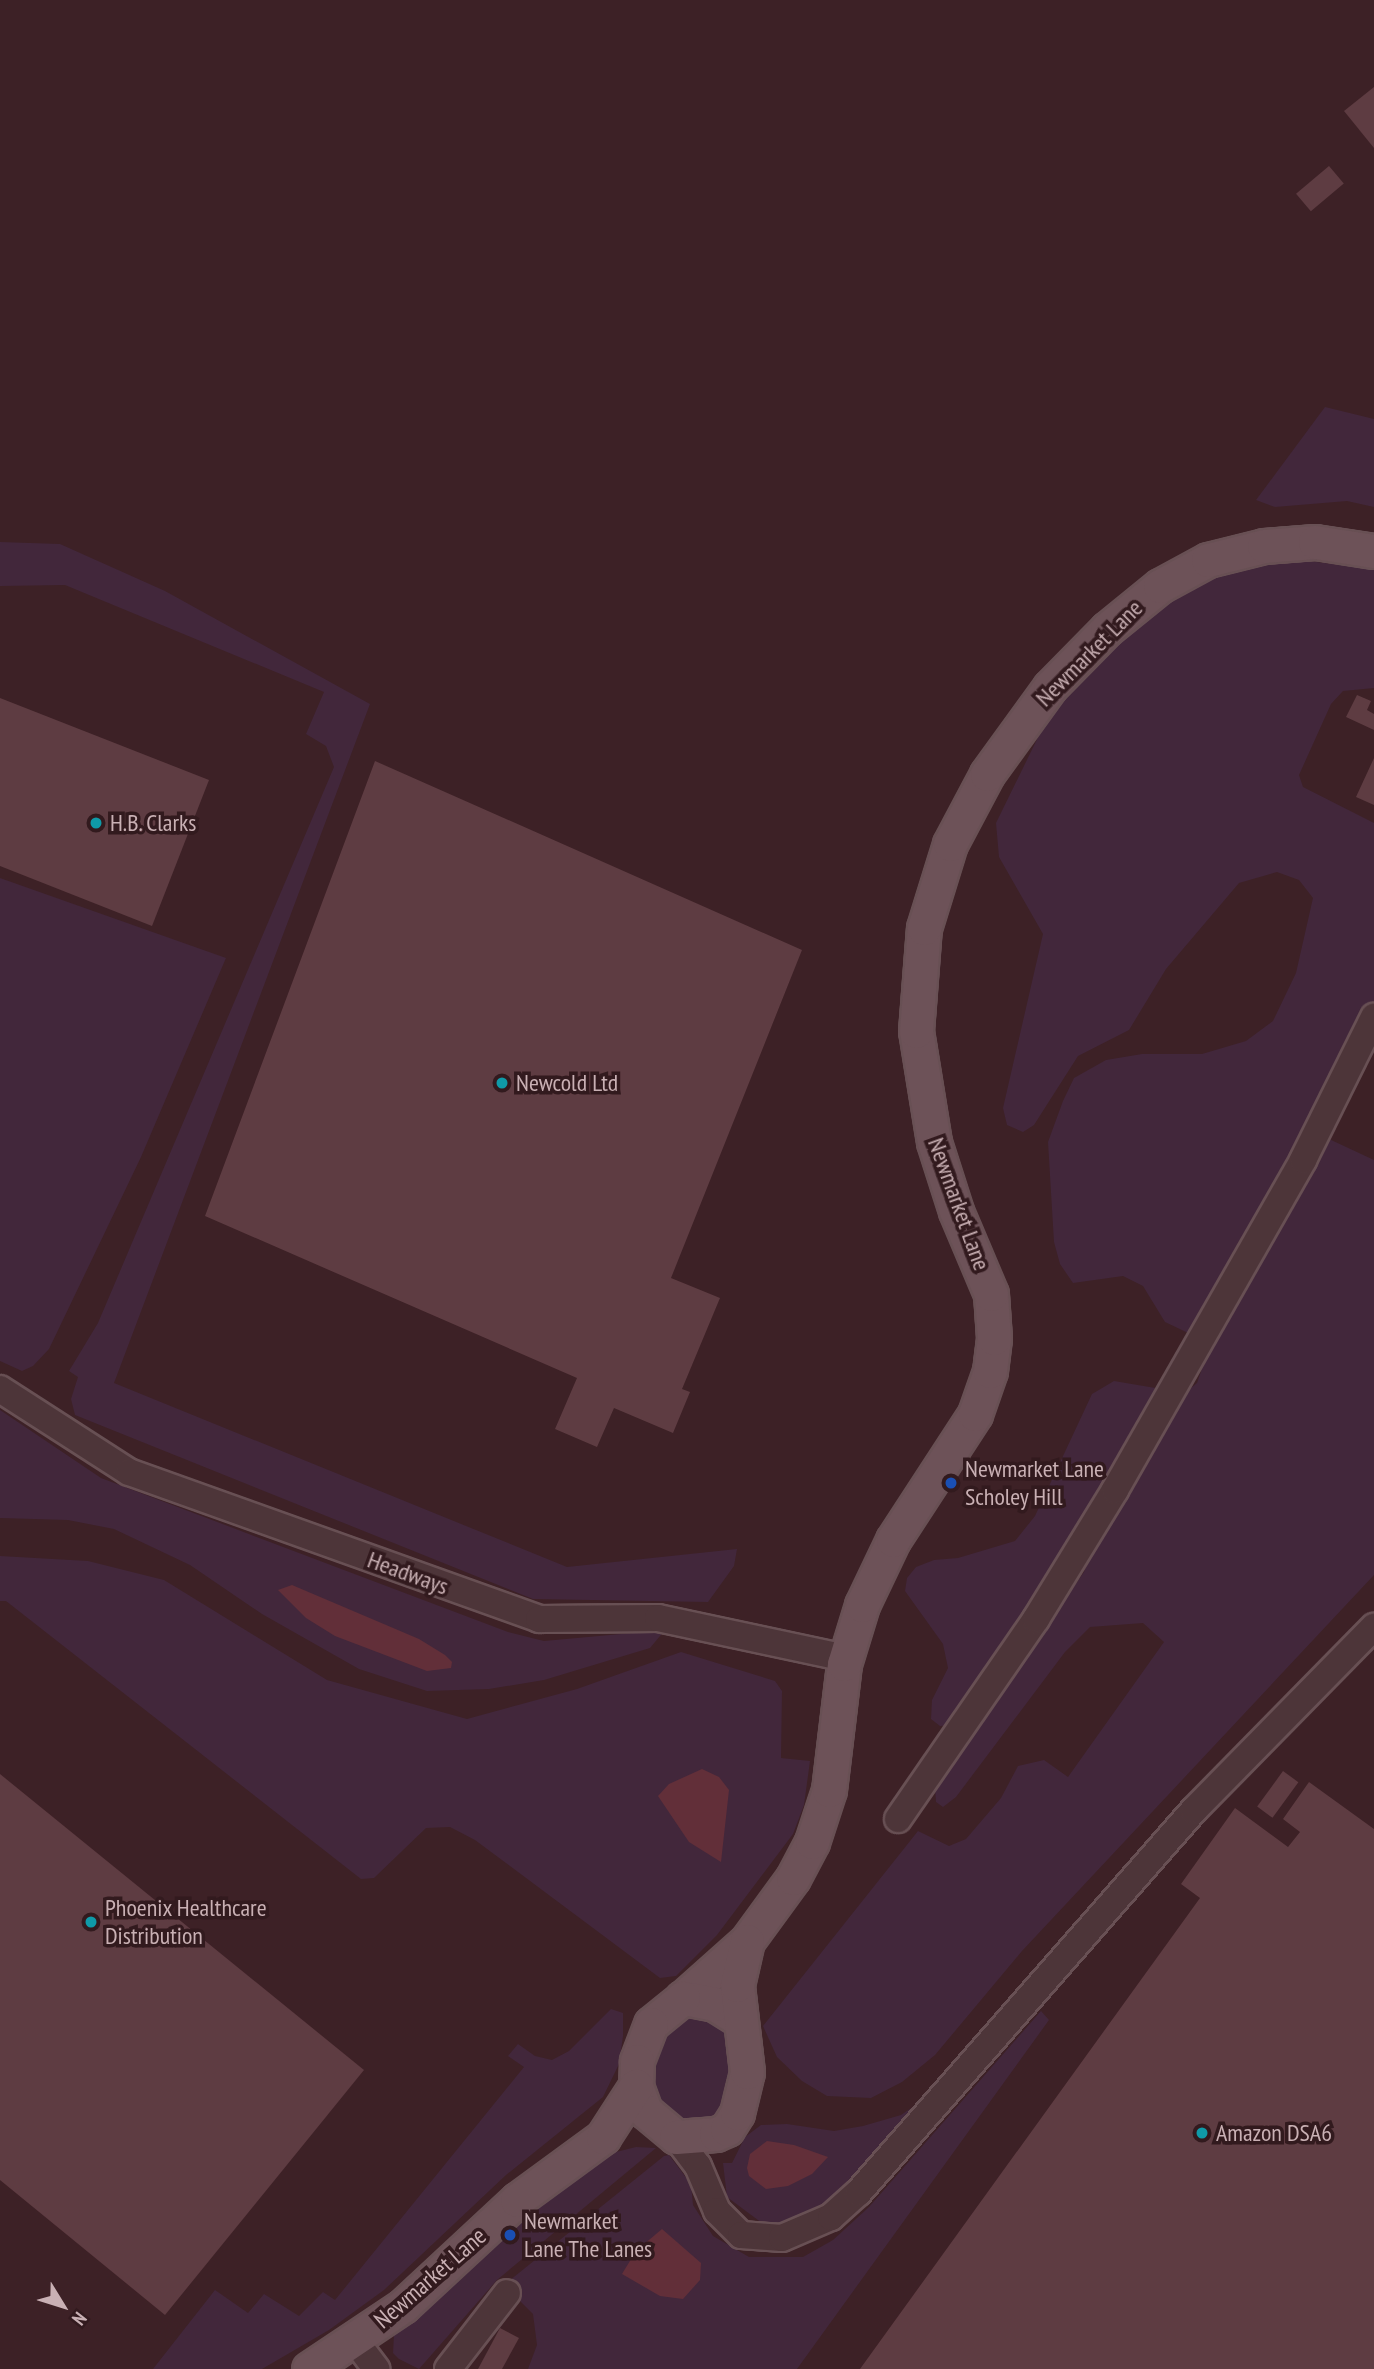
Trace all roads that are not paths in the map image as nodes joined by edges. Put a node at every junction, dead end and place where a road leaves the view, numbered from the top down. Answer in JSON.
{"nodes":[{"id":1,"x":1374,"y":551,"type":"edge"},
{"id":2,"x":1374,"y":1017,"type":"edge"},
{"id":3,"x":0,"y":1389,"type":"edge"},
{"id":4,"x":1374,"y":1627,"type":"edge"},
{"id":5,"x":846,"y":1658,"type":"junction"},
{"id":6,"x":898,"y":1819,"type":"dead end"},
{"id":7,"x":747,"y":1941,"type":"junction"},
{"id":8,"x":683,"y":1998,"type":"junction"},
{"id":9,"x":737,"y":2018,"type":"junction"},
{"id":10,"x":635,"y":2086,"type":"junction"},
{"id":11,"x":727,"y":2129,"type":"junction"},
{"id":12,"x":671,"y":2134,"type":"junction"},
{"id":13,"x":603,"y":2137,"type":"junction"},
{"id":14,"x":705,"y":2180,"type":"junction"},
{"id":15,"x":507,"y":2293,"type":"dead end"},
{"id":16,"x":356,"y":2342,"type":"junction"},
{"id":17,"x":309,"y":2369,"type":"edge"},
{"id":18,"x":376,"y":2369,"type":"edge"},
{"id":19,"x":447,"y":2369,"type":"edge"}],
"edges":[{"from":1,"to":5,"type":"main road","name":"Newmarket Lane"},
{"from":2,"to":6,"type":"street"},
{"from":3,"to":5,"type":"street","name":"Headways"},
{"from":4,"to":14,"type":"street"},
{"from":5,"to":7,"type":"main road","name":"Newmarket Lane"},
{"from":7,"to":8,"type":"main road","name":"Newmarket Lane"},
{"from":7,"to":9,"type":"main road","name":"Newmarket Lane"},
{"from":8,"to":9,"type":"main road"},
{"from":8,"to":10,"type":"main road","name":"Newmarket Lane"},
{"from":9,"to":11,"type":"main road","name":"Newmarket Lane"},
{"from":10,"to":12,"type":"main road"},
{"from":10,"to":13,"type":"main road","name":"Newmarket Lane"},
{"from":11,"to":12,"type":"main road","name":"Newmarket Lane"},
{"from":11,"to":14,"type":"street"},
{"from":12,"to":13,"type":"main road","name":"Newmarket Lane"},
{"from":12,"to":14,"type":"street"},
{"from":13,"to":16,"type":"main road","name":"Newmarket Lane"},
{"from":15,"to":19,"type":"street"},
{"from":16,"to":17,"type":"main road","name":"Newmarket Lane"},
{"from":16,"to":18,"type":"street","name":"Newmarket Lane"}]}
